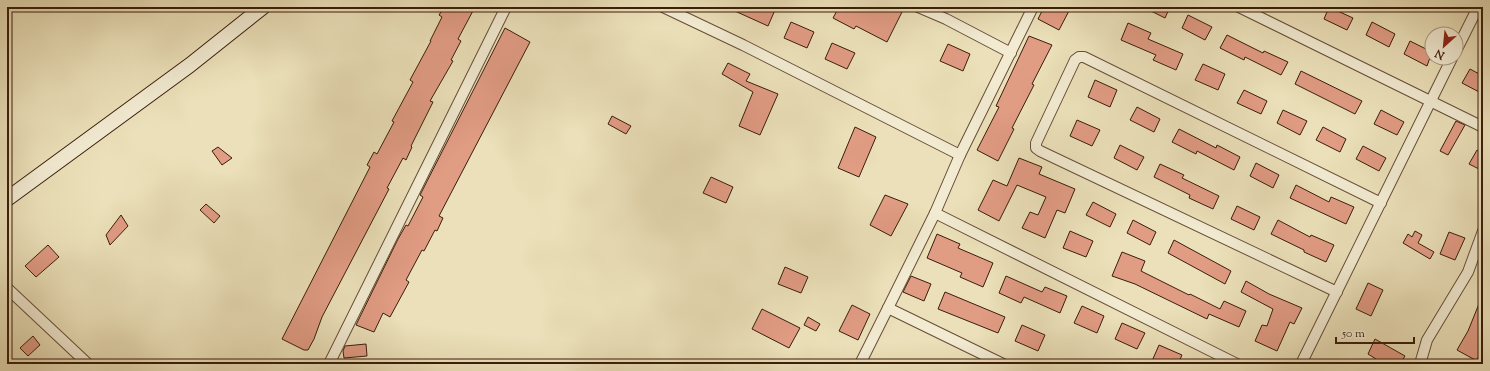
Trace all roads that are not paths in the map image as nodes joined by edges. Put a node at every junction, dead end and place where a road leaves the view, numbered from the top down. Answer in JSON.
{"nodes":[{"id":1,"x":263,"y":7,"type":"edge"},
{"id":2,"x":506,"y":7,"type":"edge"},
{"id":3,"x":663,"y":7,"type":"edge"},
{"id":4,"x":918,"y":7,"type":"edge"},
{"id":5,"x":1033,"y":7,"type":"edge"},
{"id":6,"x":1239,"y":7,"type":"edge"},
{"id":7,"x":1478,"y":7,"type":"edge"},
{"id":8,"x":1464,"y":35,"type":"edge"},
{"id":9,"x":1011,"y":53,"type":"junction"},
{"id":10,"x":1448,"y":66,"type":"edge"},
{"id":11,"x":1431,"y":101,"type":"junction"},
{"id":12,"x":1483,"y":127,"type":"edge"},
{"id":13,"x":960,"y":155,"type":"junction"},
{"id":14,"x":9,"y":195,"type":"edge"},
{"id":15,"x":1380,"y":202,"type":"junction"},
{"id":16,"x":935,"y":213,"type":"junction"},
{"id":17,"x":1483,"y":231,"type":"edge"},
{"id":18,"x":7,"y":288,"type":"edge"},
{"id":19,"x":1337,"y":292,"type":"junction"},
{"id":20,"x":888,"y":308,"type":"junction"},
{"id":21,"x":88,"y":364,"type":"edge"},
{"id":22,"x":329,"y":364,"type":"edge"},
{"id":23,"x":860,"y":364,"type":"edge"},
{"id":24,"x":1003,"y":364,"type":"edge"},
{"id":25,"x":1237,"y":364,"type":"edge"},
{"id":26,"x":1301,"y":364,"type":"edge"},
{"id":27,"x":1420,"y":364,"type":"edge"}],
"edges":[{"from":1,"to":14,"type":"street"},
{"from":2,"to":22,"type":"street"},
{"from":3,"to":13,"type":"street"},
{"from":4,"to":9,"type":"street"},
{"from":5,"to":9,"type":"street"},
{"from":6,"to":11,"type":"street"},
{"from":7,"to":8,"type":"street"},
{"from":9,"to":13,"type":"street"},
{"from":10,"to":11,"type":"street"},
{"from":11,"to":12,"type":"street"},
{"from":11,"to":15,"type":"street"},
{"from":13,"to":16,"type":"street"},
{"from":15,"to":19,"type":"street"},
{"from":15,"to":19,"type":"street"},
{"from":16,"to":20,"type":"street"},
{"from":16,"to":25,"type":"street"},
{"from":17,"to":27,"type":"street"},
{"from":18,"to":21,"type":"street"},
{"from":19,"to":26,"type":"street"},
{"from":20,"to":23,"type":"street"},
{"from":20,"to":24,"type":"street"}]}
